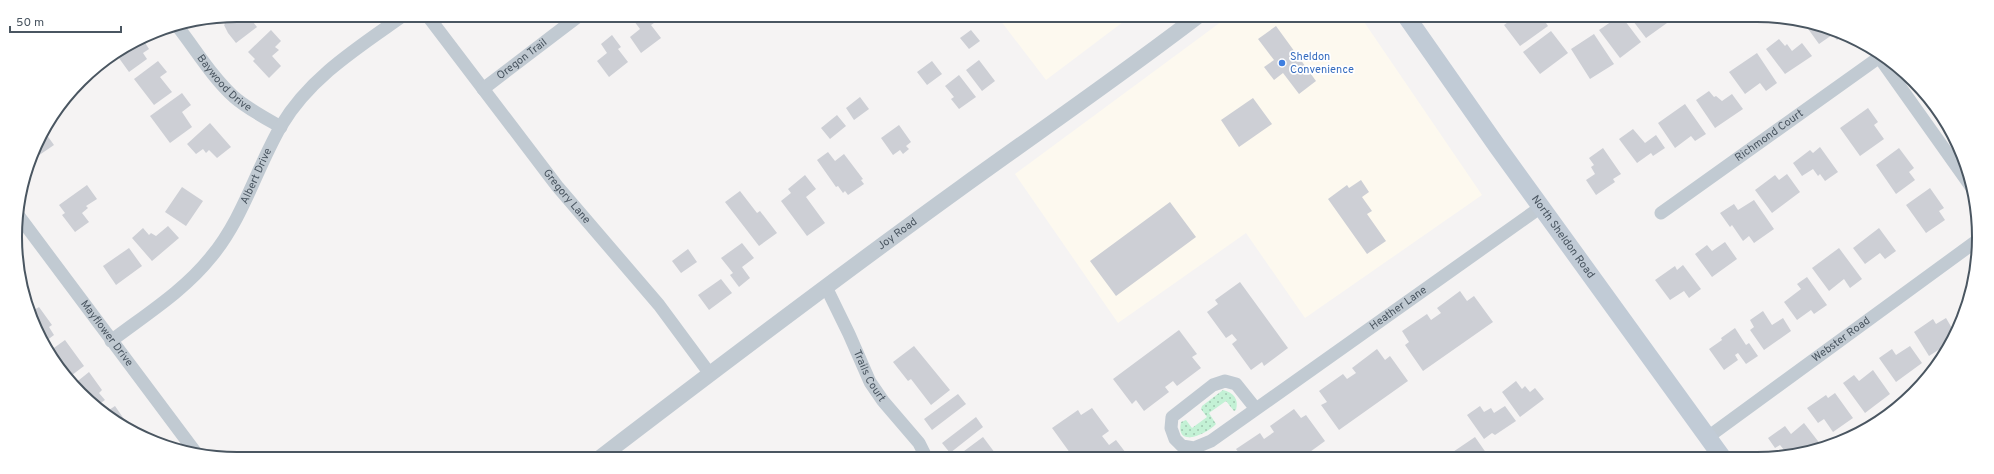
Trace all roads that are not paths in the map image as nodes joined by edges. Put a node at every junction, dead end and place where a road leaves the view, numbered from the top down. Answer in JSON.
{"nodes":[{"id":1,"x":394,"y":22,"type":"edge"},
{"id":2,"x":432,"y":22,"type":"edge"},
{"id":3,"x":571,"y":22,"type":"edge"},
{"id":4,"x":1190,"y":22,"type":"edge"},
{"id":5,"x":1410,"y":22,"type":"edge"},
{"id":6,"x":180,"y":29,"type":"edge"},
{"id":7,"x":1877,"y":59,"type":"edge"},
{"id":8,"x":1885,"y":64,"type":"edge"},
{"id":9,"x":483,"y":89,"type":"junction"},
{"id":10,"x":281,"y":126,"type":"junction"},
{"id":11,"x":1963,"y":176,"type":"edge"},
{"id":12,"x":1541,"y":207,"type":"junction"},
{"id":13,"x":1661,"y":213,"type":"dead end"},
{"id":14,"x":22,"y":221,"type":"edge"},
{"id":15,"x":1972,"y":245,"type":"edge"},
{"id":16,"x":826,"y":287,"type":"junction"},
{"id":17,"x":111,"y":341,"type":"junction"},
{"id":18,"x":710,"y":374,"type":"junction"},
{"id":19,"x":1256,"y":409,"type":"junction"},
{"id":20,"x":1708,"y":437,"type":"junction"},
{"id":21,"x":192,"y":447,"type":"edge"},
{"id":22,"x":608,"y":452,"type":"edge"},
{"id":23,"x":923,"y":452,"type":"edge"},
{"id":24,"x":1718,"y":452,"type":"edge"}],
"edges":[{"from":1,"to":10,"type":"street","name":"Albert Drive"},
{"from":2,"to":9,"type":"street","name":"Gregory Lane"},
{"from":3,"to":9,"type":"street","name":"Oregon Trail"},
{"from":4,"to":16,"type":"street","name":"Joy Road"},
{"from":5,"to":12,"type":"main road","name":"North Sheldon Road"},
{"from":6,"to":10,"type":"street","name":"Baywood Drive"},
{"from":7,"to":13,"type":"street","name":"Richmond Court"},
{"from":8,"to":11,"type":"street"},
{"from":9,"to":18,"type":"street","name":"Gregory Lane"},
{"from":10,"to":17,"type":"street","name":"Albert Drive"},
{"from":12,"to":19,"type":"street","name":"Heather Lane"},
{"from":12,"to":20,"type":"main road","name":"North Sheldon Road"},
{"from":14,"to":17,"type":"street","name":"Mayflower Drive"},
{"from":15,"to":20,"type":"street","name":"Webster Road"},
{"from":16,"to":18,"type":"street","name":"Joy Road"},
{"from":16,"to":23,"type":"street","name":"Trails Court"},
{"from":17,"to":21,"type":"street","name":"Mayflower Drive"},
{"from":18,"to":22,"type":"street","name":"Joy Road"},
{"from":19,"to":19,"type":"street","name":"Heather Lane"},
{"from":20,"to":24,"type":"main road","name":"North Sheldon Road"}]}
